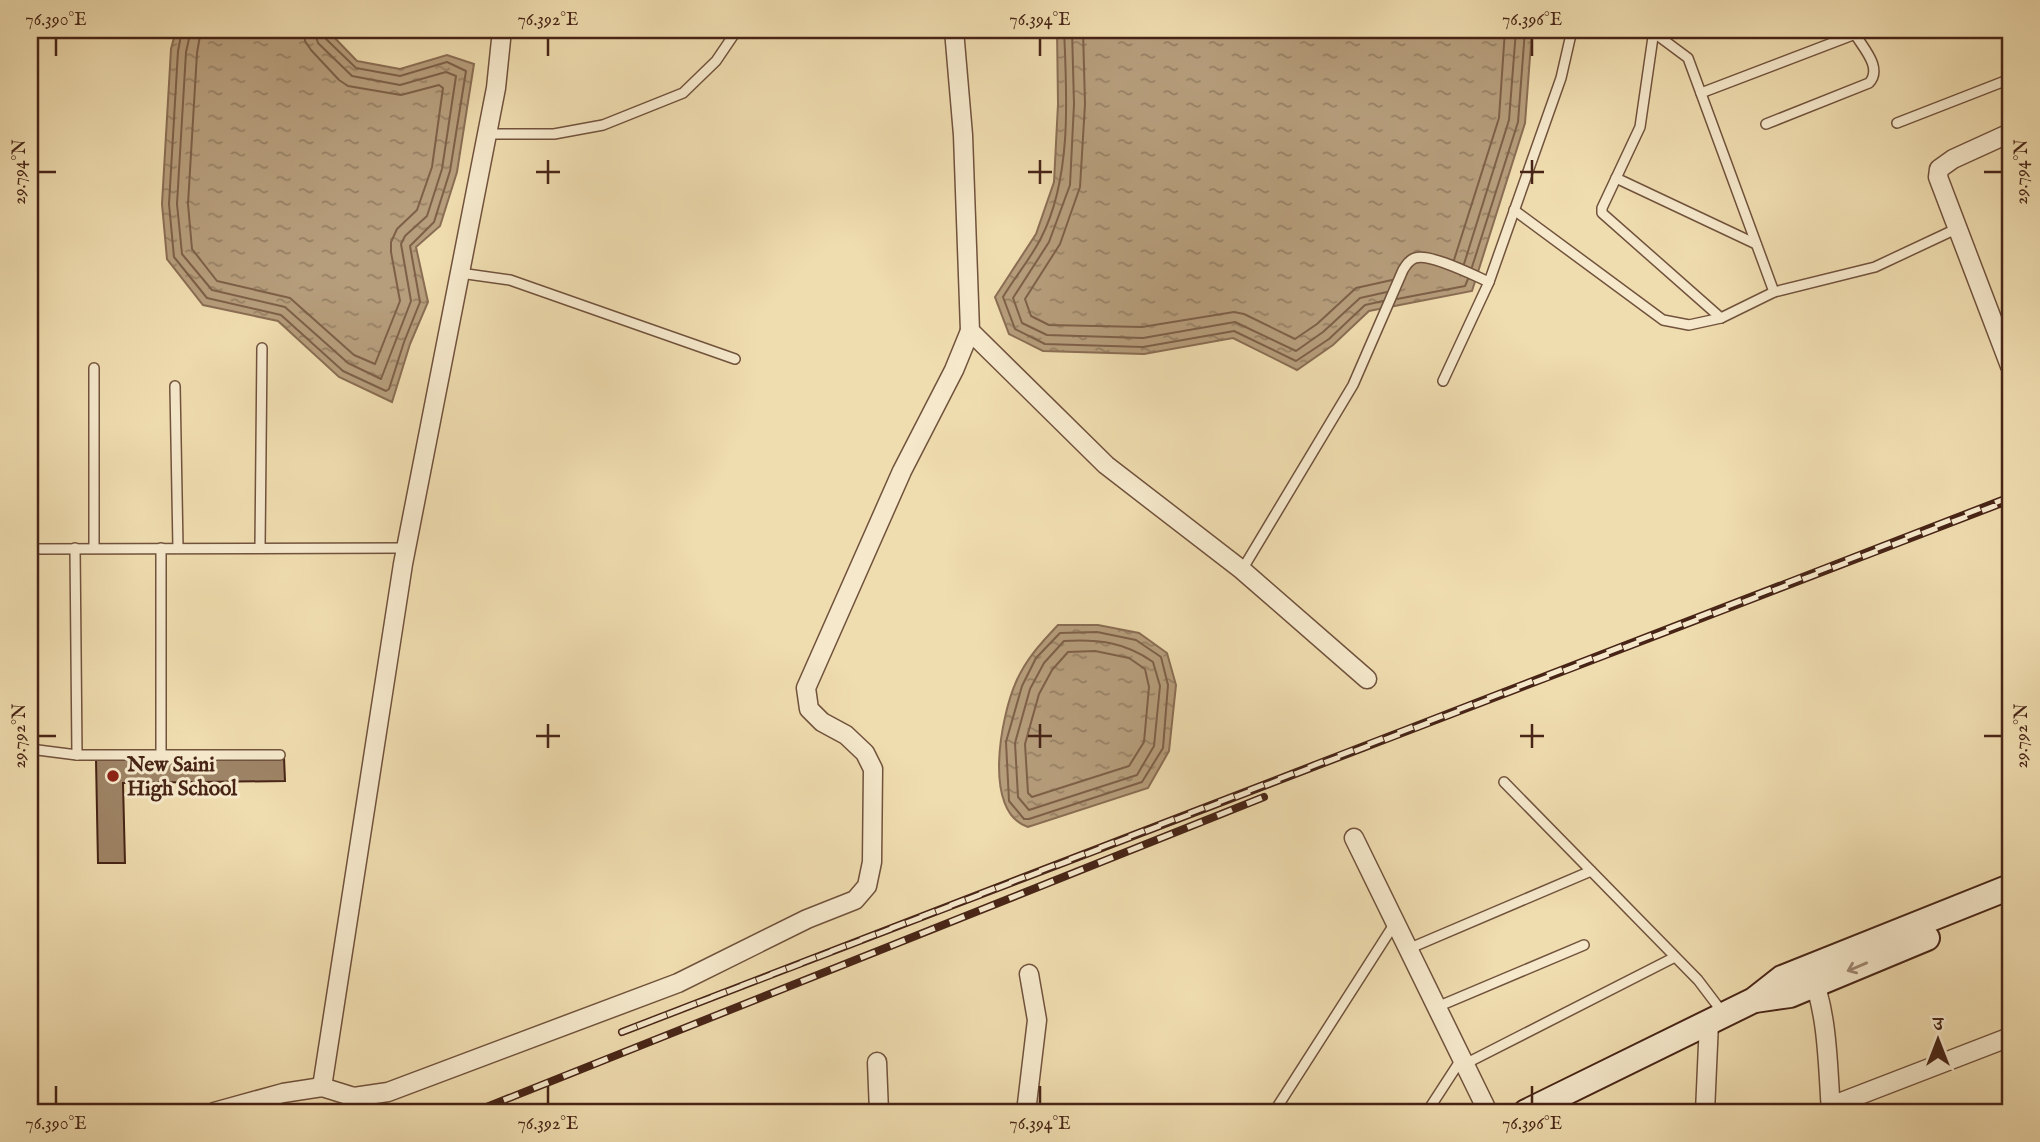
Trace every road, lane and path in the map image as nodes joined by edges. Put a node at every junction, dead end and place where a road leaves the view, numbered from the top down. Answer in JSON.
{"nodes":[{"id":1,"x":502,"y":30,"type":"edge"},
{"id":2,"x":737,"y":30,"type":"edge"},
{"id":3,"x":954,"y":30,"type":"edge"},
{"id":4,"x":1572,"y":30,"type":"edge"},
{"id":5,"x":1866,"y":30,"type":"edge"},
{"id":6,"x":1654,"y":31,"type":"edge"},
{"id":7,"x":1855,"y":34,"type":"junction"},
{"id":8,"x":2010,"y":79,"type":"edge"},
{"id":9,"x":1701,"y":93,"type":"junction"},
{"id":10,"x":1896,"y":122,"type":"dead end"},
{"id":11,"x":1766,"y":124,"type":"dead end"},
{"id":12,"x":487,"y":134,"type":"junction"},
{"id":13,"x":2010,"y":134,"type":"edge"},
{"id":14,"x":1616,"y":178,"type":"junction"},
{"id":15,"x":1514,"y":210,"type":"junction"},
{"id":16,"x":1956,"y":229,"type":"junction"},
{"id":17,"x":1756,"y":244,"type":"junction"},
{"id":18,"x":460,"y":273,"type":"junction"},
{"id":19,"x":1489,"y":282,"type":"junction"},
{"id":20,"x":1774,"y":292,"type":"junction"},
{"id":21,"x":1721,"y":318,"type":"junction"},
{"id":22,"x":970,"y":331,"type":"junction"},
{"id":23,"x":262,"y":348,"type":"dead end"},
{"id":24,"x":734,"y":359,"type":"dead end"},
{"id":25,"x":2010,"y":366,"type":"edge"},
{"id":26,"x":94,"y":369,"type":"dead end"},
{"id":27,"x":1443,"y":382,"type":"dead end"},
{"id":28,"x":175,"y":386,"type":"dead end"},
{"id":29,"x":75,"y":548,"type":"junction"},
{"id":30,"x":94,"y":548,"type":"junction"},
{"id":31,"x":161,"y":548,"type":"junction"},
{"id":32,"x":178,"y":548,"type":"junction"},
{"id":33,"x":260,"y":548,"type":"junction"},
{"id":34,"x":406,"y":548,"type":"junction"},
{"id":35,"x":30,"y":549,"type":"edge"},
{"id":36,"x":1242,"y":570,"type":"junction"},
{"id":37,"x":1367,"y":679,"type":"dead end"},
{"id":38,"x":30,"y":749,"type":"edge"},
{"id":39,"x":77,"y":755,"type":"junction"},
{"id":40,"x":161,"y":755,"type":"junction"},
{"id":41,"x":281,"y":755,"type":"dead end"},
{"id":42,"x":1504,"y":782,"type":"dead end"},
{"id":43,"x":1354,"y":838,"type":"dead end"},
{"id":44,"x":1591,"y":871,"type":"junction"},
{"id":45,"x":2010,"y":887,"type":"edge"},
{"id":46,"x":2010,"y":904,"type":"edge"},
{"id":47,"x":1395,"y":923,"type":"junction"},
{"id":48,"x":1584,"y":945,"type":"dead end"},
{"id":49,"x":1408,"y":949,"type":"junction"},
{"id":50,"x":1675,"y":957,"type":"junction"},
{"id":51,"x":1030,"y":974,"type":"dead end"},
{"id":52,"x":1812,"y":976,"type":"junction"},
{"id":53,"x":1437,"y":1007,"type":"junction"},
{"id":54,"x":1716,"y":1018,"type":"junction"},
{"id":55,"x":2010,"y":1037,"type":"edge"},
{"id":56,"x":1463,"y":1061,"type":"junction"},
{"id":57,"x":877,"y":1062,"type":"dead end"},
{"id":58,"x":321,"y":1087,"type":"junction"},
{"id":59,"x":1831,"y":1109,"type":"edge"},
{"id":60,"x":214,"y":1112,"type":"edge"},
{"id":61,"x":879,"y":1112,"type":"edge"},
{"id":62,"x":1026,"y":1112,"type":"edge"},
{"id":63,"x":1274,"y":1112,"type":"edge"},
{"id":64,"x":1427,"y":1112,"type":"edge"},
{"id":65,"x":1488,"y":1112,"type":"edge"},
{"id":66,"x":1527,"y":1112,"type":"edge"},
{"id":67,"x":1705,"y":1112,"type":"edge"}],
"edges":[{"from":1,"to":12,"type":"street"},
{"from":2,"to":12,"type":"lane"},
{"from":3,"to":22,"type":"street"},
{"from":4,"to":15,"type":"lane"},
{"from":5,"to":7,"type":"lane"},
{"from":6,"to":9,"type":"lane"},
{"from":6,"to":14,"type":"lane"},
{"from":7,"to":9,"type":"lane"},
{"from":7,"to":11,"type":"lane"},
{"from":8,"to":10,"type":"lane"},
{"from":9,"to":17,"type":"lane"},
{"from":12,"to":18,"type":"street"},
{"from":13,"to":16,"type":"street"},
{"from":14,"to":17,"type":"lane"},
{"from":14,"to":21,"type":"lane"},
{"from":15,"to":19,"type":"lane"},
{"from":15,"to":21,"type":"lane"},
{"from":16,"to":20,"type":"lane"},
{"from":16,"to":25,"type":"street"},
{"from":17,"to":20,"type":"lane"},
{"from":18,"to":24,"type":"lane"},
{"from":18,"to":34,"type":"street"},
{"from":19,"to":27,"type":"lane"},
{"from":19,"to":36,"type":"lane"},
{"from":20,"to":21,"type":"lane"},
{"from":22,"to":36,"type":"street"},
{"from":22,"to":58,"type":"street"},
{"from":23,"to":33,"type":"lane"},
{"from":26,"to":30,"type":"lane"},
{"from":28,"to":32,"type":"lane"},
{"from":29,"to":30,"type":"lane"},
{"from":29,"to":35,"type":"lane"},
{"from":29,"to":39,"type":"lane"},
{"from":30,"to":31,"type":"lane"},
{"from":31,"to":32,"type":"lane"},
{"from":31,"to":40,"type":"lane"},
{"from":32,"to":33,"type":"lane"},
{"from":33,"to":34,"type":"lane"},
{"from":34,"to":58,"type":"street"},
{"from":36,"to":37,"type":"street"},
{"from":38,"to":39,"type":"lane"},
{"from":39,"to":40,"type":"lane"},
{"from":40,"to":41,"type":"lane"},
{"from":42,"to":44,"type":"lane"},
{"from":43,"to":47,"type":"street"},
{"from":44,"to":49,"type":"lane"},
{"from":44,"to":50,"type":"lane"},
{"from":45,"to":52,"type":"street"},
{"from":46,"to":52,"type":"street","one_way":true},
{"from":47,"to":49,"type":"street"},
{"from":47,"to":63,"type":"lane"},
{"from":48,"to":53,"type":"lane"},
{"from":49,"to":53,"type":"street"},
{"from":50,"to":54,"type":"lane"},
{"from":50,"to":56,"type":"lane"},
{"from":51,"to":62,"type":"street"},
{"from":52,"to":54,"type":"street"},
{"from":52,"to":59,"type":"street"},
{"from":53,"to":56,"type":"street"},
{"from":54,"to":66,"type":"street"},
{"from":54,"to":67,"type":"street"},
{"from":55,"to":59,"type":"street"},
{"from":56,"to":64,"type":"lane"},
{"from":56,"to":65,"type":"street"},
{"from":57,"to":61,"type":"street"},
{"from":58,"to":60,"type":"street"}]}
